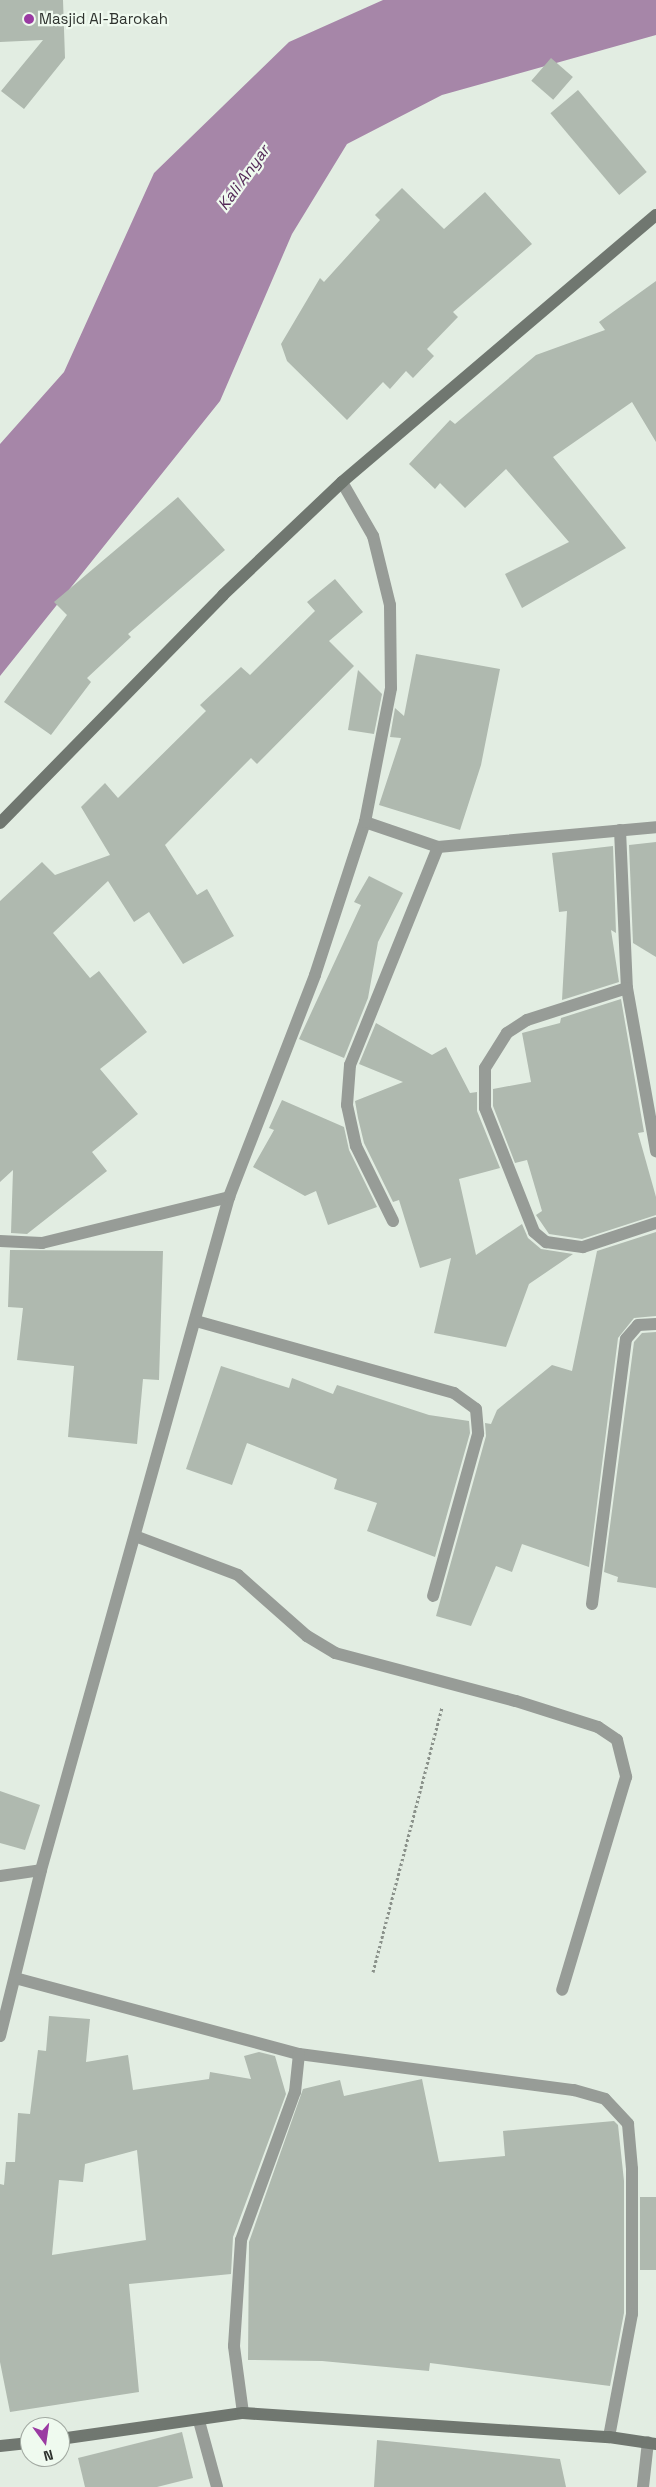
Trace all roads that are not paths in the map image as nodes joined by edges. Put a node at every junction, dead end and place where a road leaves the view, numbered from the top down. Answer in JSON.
{"nodes":[{"id":1,"x":656,"y":215,"type":"edge"},
{"id":2,"x":342,"y":482,"type":"junction"},
{"id":3,"x":365,"y":822,"type":"junction"},
{"id":4,"x":0,"y":823,"type":"edge"},
{"id":5,"x":656,"y":827,"type":"edge"},
{"id":6,"x":620,"y":830,"type":"junction"},
{"id":7,"x":438,"y":847,"type":"junction"},
{"id":8,"x":627,"y":988,"type":"junction"},
{"id":9,"x":656,"y":1151,"type":"edge"},
{"id":10,"x":229,"y":1197,"type":"junction"},
{"id":11,"x":393,"y":1221,"type":"dead end"},
{"id":12,"x":656,"y":1223,"type":"edge"},
{"id":13,"x":0,"y":1241,"type":"edge"},
{"id":14,"x":196,"y":1321,"type":"junction"},
{"id":15,"x":656,"y":1324,"type":"edge"},
{"id":16,"x":135,"y":1536,"type":"junction"},
{"id":17,"x":433,"y":1596,"type":"dead end"},
{"id":18,"x":592,"y":1604,"type":"dead end"},
{"id":19,"x":41,"y":1870,"type":"junction"},
{"id":20,"x":0,"y":1876,"type":"edge"},
{"id":21,"x":15,"y":1978,"type":"junction"},
{"id":22,"x":562,"y":1990,"type":"dead end"},
{"id":23,"x":0,"y":2036,"type":"edge"},
{"id":24,"x":299,"y":2054,"type":"junction"},
{"id":25,"x":243,"y":2413,"type":"junction"},
{"id":26,"x":199,"y":2421,"type":"junction"},
{"id":27,"x":608,"y":2436,"type":"junction"},
{"id":28,"x":70,"y":2438,"type":"edge"},
{"id":29,"x":652,"y":2443,"type":"edge"},
{"id":30,"x":20,"y":2444,"type":"edge"},
{"id":31,"x":0,"y":2446,"type":"edge"},
{"id":32,"x":217,"y":2487,"type":"edge"},
{"id":33,"x":643,"y":2487,"type":"edge"}],
"edges":[{"from":1,"to":2,"type":"street"},
{"from":2,"to":3,"type":"street"},
{"from":2,"to":4,"type":"street"},
{"from":3,"to":7,"type":"street"},
{"from":3,"to":10,"type":"street"},
{"from":5,"to":6,"type":"street"},
{"from":6,"to":7,"type":"street"},
{"from":6,"to":8,"type":"street"},
{"from":7,"to":11,"type":"street"},
{"from":8,"to":9,"type":"street"},
{"from":8,"to":12,"type":"street"},
{"from":10,"to":13,"type":"street"},
{"from":10,"to":14,"type":"street"},
{"from":14,"to":16,"type":"street"},
{"from":14,"to":17,"type":"street"},
{"from":15,"to":18,"type":"street"},
{"from":16,"to":19,"type":"street"},
{"from":16,"to":22,"type":"street"},
{"from":19,"to":20,"type":"street"},
{"from":19,"to":21,"type":"street"},
{"from":21,"to":23,"type":"street"},
{"from":21,"to":24,"type":"street"},
{"from":24,"to":25,"type":"street"},
{"from":24,"to":27,"type":"street"},
{"from":25,"to":26,"type":"street"},
{"from":25,"to":27,"type":"street"},
{"from":26,"to":28,"type":"street"},
{"from":26,"to":32,"type":"street"},
{"from":27,"to":29,"type":"street"},
{"from":29,"to":33,"type":"street"},
{"from":30,"to":31,"type":"street"}]}
